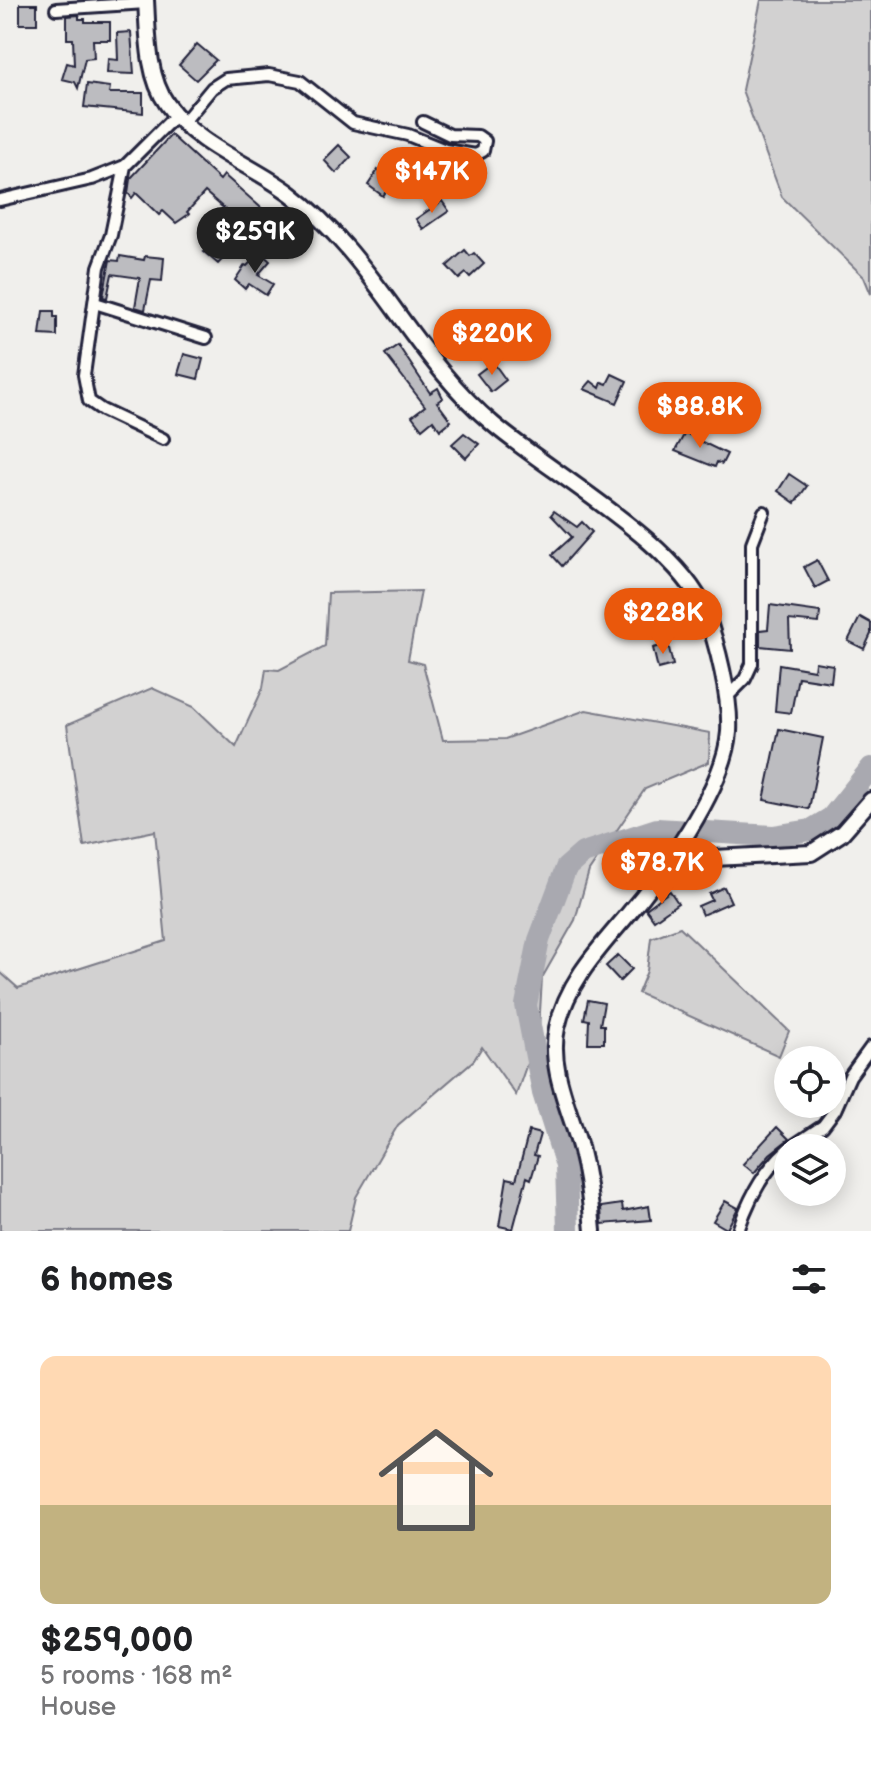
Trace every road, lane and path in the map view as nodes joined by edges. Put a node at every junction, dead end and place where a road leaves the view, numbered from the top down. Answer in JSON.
{"nodes":[{"id":1,"x":146,"y":1,"type":"edge"},
{"id":2,"x":56,"y":9,"type":"dead end"},
{"id":3,"x":180,"y":119,"type":"junction"},
{"id":4,"x":423,"y":122,"type":"dead end"},
{"id":5,"x":125,"y":166,"type":"junction"},
{"id":6,"x":0,"y":200,"type":"edge"},
{"id":7,"x":95,"y":303,"type":"junction"},
{"id":8,"x":206,"y":338,"type":"dead end"},
{"id":9,"x":163,"y":439,"type":"dead end"},
{"id":10,"x":764,"y":512,"type":"dead end"},
{"id":11,"x":726,"y":698,"type":"junction"},
{"id":12,"x":871,"y":800,"type":"edge"},
{"id":13,"x":660,"y":875,"type":"junction"},
{"id":14,"x":871,"y":1047,"type":"edge"},
{"id":15,"x":811,"y":1134,"type":"edge"},
{"id":16,"x":774,"y":1164,"type":"edge"},
{"id":17,"x":593,"y":1231,"type":"edge"},
{"id":18,"x":738,"y":1231,"type":"edge"}],
"edges":[{"from":1,"to":2,"type":"street"},
{"from":1,"to":3,"type":"main road"},
{"from":3,"to":4,"type":"street"},
{"from":3,"to":5,"type":"street"},
{"from":3,"to":11,"type":"main road"},
{"from":5,"to":6,"type":"street"},
{"from":5,"to":7,"type":"street"},
{"from":7,"to":8,"type":"street"},
{"from":7,"to":9,"type":"street"},
{"from":10,"to":11,"type":"street"},
{"from":11,"to":13,"type":"main road"},
{"from":12,"to":13,"type":"main road"},
{"from":13,"to":17,"type":"main road"},
{"from":14,"to":15,"type":"street"},
{"from":16,"to":18,"type":"street"}]}
